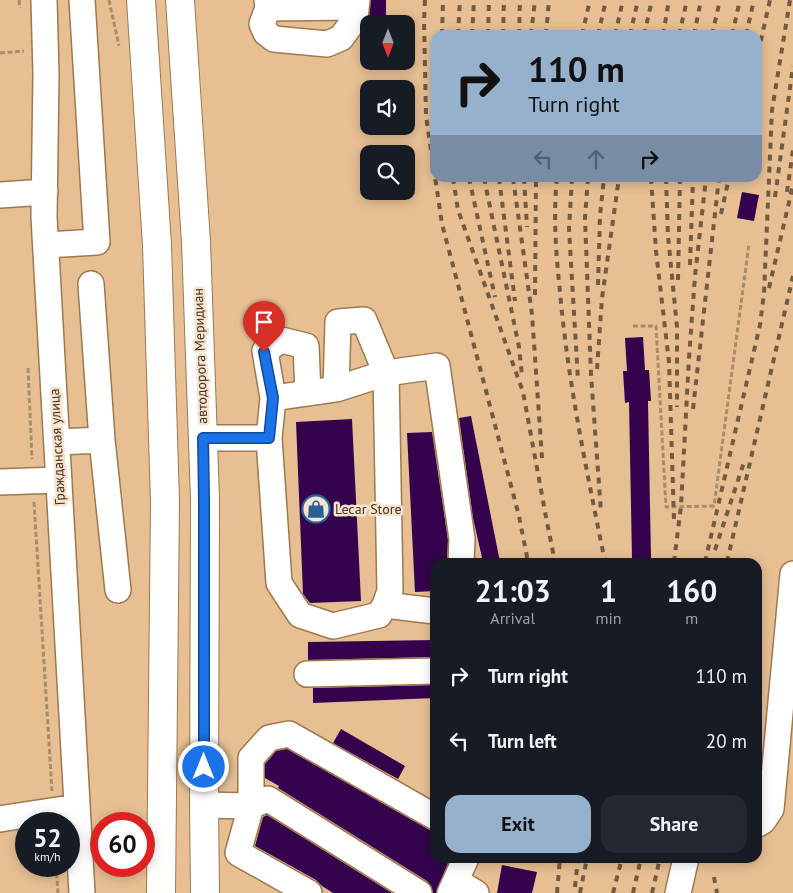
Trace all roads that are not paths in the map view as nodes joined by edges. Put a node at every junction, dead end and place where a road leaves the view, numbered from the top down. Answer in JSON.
{"nodes":[{"id":1,"x":44,"y":0,"type":"edge"},
{"id":2,"x":82,"y":0,"type":"edge"},
{"id":3,"x":141,"y":0,"type":"edge"},
{"id":4,"x":180,"y":0,"type":"edge"},
{"id":5,"x":268,"y":4,"type":"edge"},
{"id":6,"x":356,"y":4,"type":"edge"},
{"id":7,"x":45,"y":192,"type":"junction"},
{"id":8,"x":0,"y":195,"type":"edge"},
{"id":9,"x":46,"y":245,"type":"junction"},
{"id":10,"x":91,"y":284,"type":"dead end"},
{"id":11,"x":386,"y":373,"type":"junction"},
{"id":12,"x":336,"y":389,"type":"junction"},
{"id":13,"x":308,"y":393,"type":"junction"},
{"id":14,"x":273,"y":398,"type":"junction"},
{"id":15,"x":203,"y":438,"type":"junction"},
{"id":16,"x":269,"y":438,"type":"junction"},
{"id":17,"x":102,"y":440,"type":"junction"},
{"id":18,"x":57,"y":442,"type":"junction"},
{"id":19,"x":59,"y":480,"type":"junction"},
{"id":20,"x":0,"y":482,"type":"edge"},
{"id":21,"x":461,"y":558,"type":"edge"},
{"id":22,"x":793,"y":574,"type":"edge"},
{"id":23,"x":118,"y":590,"type":"dead end"},
{"id":24,"x":385,"y":605,"type":"junction"},
{"id":25,"x":430,"y":610,"type":"edge"},
{"id":26,"x":430,"y":671,"type":"edge"},
{"id":27,"x":307,"y":674,"type":"dead end"},
{"id":28,"x":204,"y":805,"type":"junction"},
{"id":29,"x":251,"y":806,"type":"junction"},
{"id":30,"x":77,"y":807,"type":"junction"},
{"id":31,"x":430,"y":814,"type":"edge"},
{"id":32,"x":0,"y":819,"type":"edge"},
{"id":33,"x":762,"y":822,"type":"edge"},
{"id":34,"x":465,"y":863,"type":"edge"},
{"id":35,"x":685,"y":863,"type":"edge"},
{"id":36,"x":461,"y":889,"type":"edge"},
{"id":37,"x":82,"y":893,"type":"edge"},
{"id":38,"x":161,"y":893,"type":"edge"},
{"id":39,"x":205,"y":893,"type":"edge"},
{"id":40,"x":309,"y":893,"type":"edge"},
{"id":41,"x":419,"y":893,"type":"edge"},
{"id":42,"x":678,"y":893,"type":"edge"}],
"edges":[{"from":1,"to":7,"type":"street","name":"Гражданская улица"},
{"from":2,"to":9,"type":"street"},
{"from":3,"to":38,"type":"main road"},
{"from":4,"to":15,"type":"main road","name":"автодорога Меридиан"},
{"from":5,"to":6,"type":"street"},
{"from":5,"to":6,"type":"street"},
{"from":7,"to":8,"type":"street"},
{"from":7,"to":9,"type":"street","name":"Гражданская улица"},
{"from":9,"to":18,"type":"street","name":"Гражданская улица"},
{"from":10,"to":17,"type":"street"},
{"from":11,"to":12,"type":"street"},
{"from":11,"to":12,"type":"street"},
{"from":11,"to":21,"type":"street"},
{"from":11,"to":24,"type":"street"},
{"from":12,"to":13,"type":"street"},
{"from":13,"to":14,"type":"street"},
{"from":13,"to":14,"type":"street"},
{"from":14,"to":16,"type":"street"},
{"from":15,"to":16,"type":"street"},
{"from":15,"to":28,"type":"main road","name":"автодорога Меридиан"},
{"from":16,"to":24,"type":"street"},
{"from":17,"to":18,"type":"street"},
{"from":17,"to":23,"type":"street"},
{"from":18,"to":19,"type":"street","name":"Гражданская улица"},
{"from":19,"to":20,"type":"street"},
{"from":19,"to":30,"type":"street","name":"Гражданская улица"},
{"from":22,"to":33,"type":"street"},
{"from":24,"to":25,"type":"street"},
{"from":26,"to":27,"type":"street"},
{"from":28,"to":29,"type":"street"},
{"from":28,"to":39,"type":"main road","name":"автодорога Меридиан"},
{"from":29,"to":31,"type":"street"},
{"from":29,"to":40,"type":"street"},
{"from":29,"to":41,"type":"street"},
{"from":30,"to":32,"type":"street"},
{"from":30,"to":37,"type":"street","name":"Гражданская улица"},
{"from":34,"to":36,"type":"street"},
{"from":35,"to":42,"type":"street"}]}
